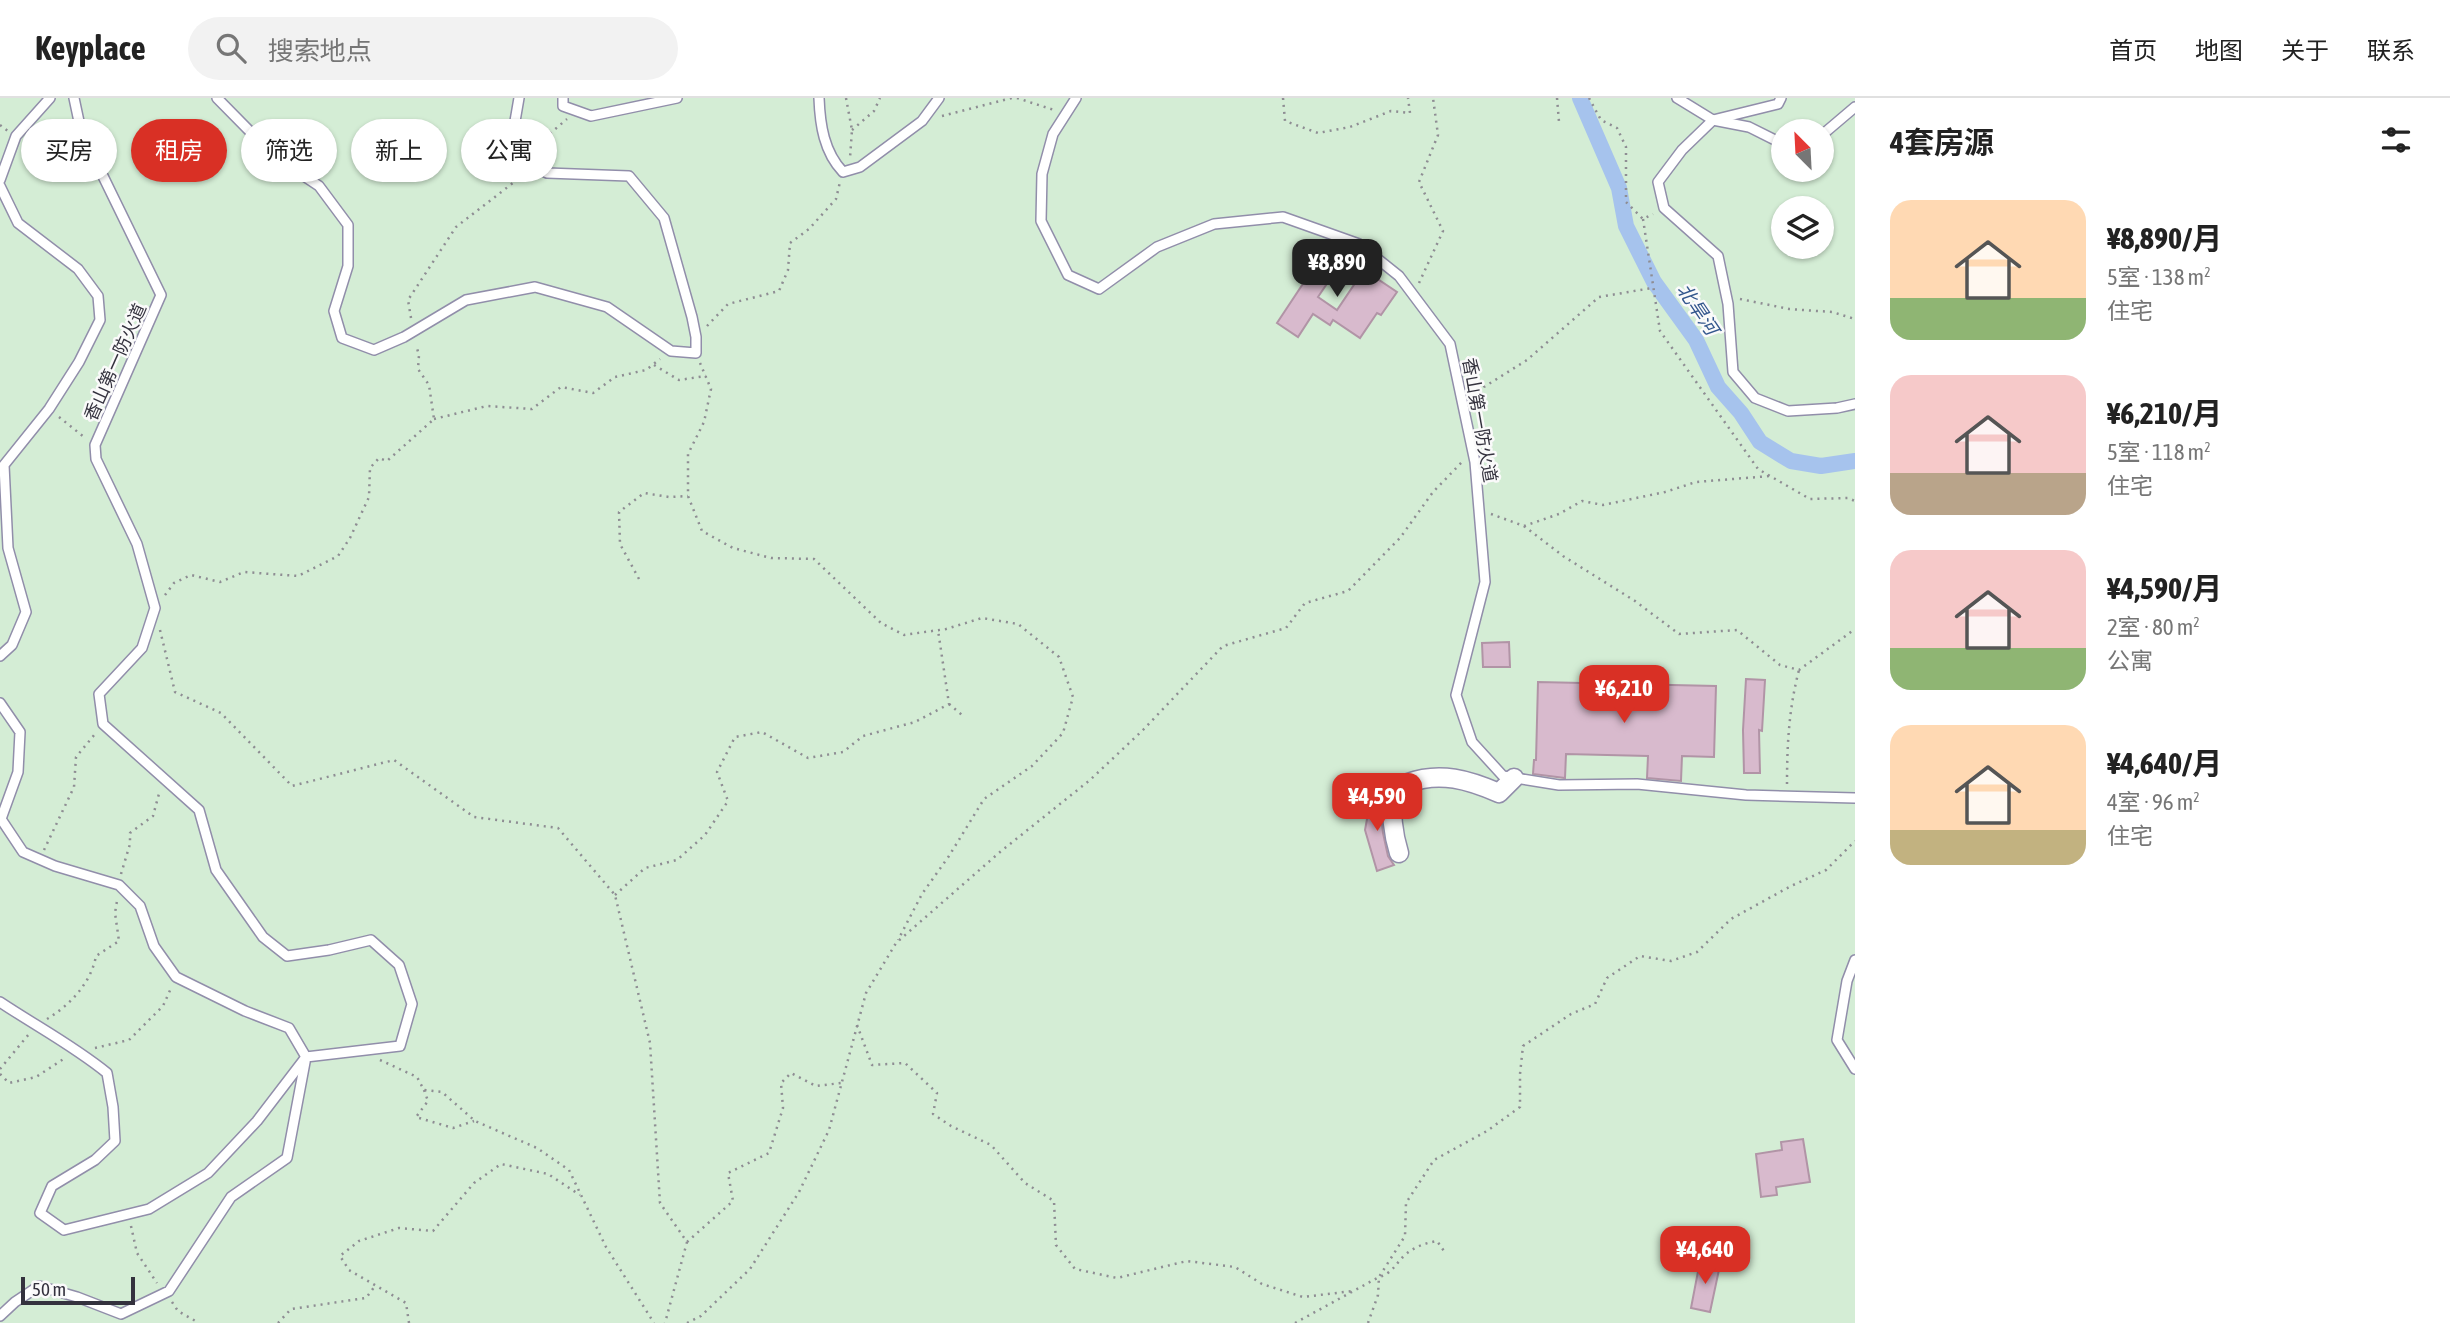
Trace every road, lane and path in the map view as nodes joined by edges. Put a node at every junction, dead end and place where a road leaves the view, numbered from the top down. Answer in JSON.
{"nodes":[{"id":1,"x":50,"y":98,"type":"edge"},
{"id":2,"x":74,"y":98,"type":"edge"},
{"id":3,"x":217,"y":98,"type":"edge"},
{"id":4,"x":519,"y":98,"type":"edge"},
{"id":5,"x":563,"y":98,"type":"edge"},
{"id":6,"x":677,"y":98,"type":"edge"},
{"id":7,"x":820,"y":98,"type":"edge"},
{"id":8,"x":846,"y":98,"type":"edge"},
{"id":9,"x":880,"y":98,"type":"edge"},
{"id":10,"x":939,"y":98,"type":"edge"},
{"id":11,"x":1012,"y":98,"type":"edge"},
{"id":12,"x":1017,"y":98,"type":"edge"},
{"id":13,"x":1076,"y":98,"type":"edge"},
{"id":14,"x":1283,"y":98,"type":"edge"},
{"id":15,"x":1408,"y":98,"type":"edge"},
{"id":16,"x":1433,"y":98,"type":"edge"},
{"id":17,"x":1557,"y":98,"type":"edge"},
{"id":18,"x":1590,"y":98,"type":"edge"},
{"id":19,"x":1678,"y":98,"type":"edge"},
{"id":20,"x":1781,"y":98,"type":"edge"},
{"id":21,"x":1855,"y":107,"type":"edge"},
{"id":22,"x":576,"y":111,"type":"junction"},
{"id":23,"x":1066,"y":114,"type":"junction"},
{"id":24,"x":515,"y":119,"type":"edge"},
{"id":25,"x":1713,"y":120,"type":"junction"},
{"id":26,"x":922,"y":121,"type":"junction"},
{"id":27,"x":1559,"y":122,"type":"dead end"},
{"id":28,"x":1834,"y":125,"type":"edge"},
{"id":29,"x":557,"y":127,"type":"edge"},
{"id":30,"x":852,"y":131,"type":"junction"},
{"id":31,"x":1771,"y":138,"type":"edge"},
{"id":32,"x":860,"y":167,"type":"junction"},
{"id":33,"x":557,"y":173,"type":"edge"},
{"id":34,"x":843,"y":173,"type":"junction"},
{"id":35,"x":0,"y":180,"type":"edge"},
{"id":36,"x":517,"y":182,"type":"edge"},
{"id":37,"x":0,"y":186,"type":"edge"},
{"id":38,"x":1664,"y":208,"type":"junction"},
{"id":39,"x":1643,"y":219,"type":"junction"},
{"id":40,"x":1653,"y":288,"type":"junction"},
{"id":41,"x":1413,"y":295,"type":"junction"},
{"id":42,"x":1726,"y":297,"type":"junction"},
{"id":43,"x":1855,"y":319,"type":"edge"},
{"id":44,"x":412,"y":331,"type":"junction"},
{"id":45,"x":696,"y":337,"type":"junction"},
{"id":46,"x":671,"y":351,"type":"junction"},
{"id":47,"x":696,"y":353,"type":"junction"},
{"id":48,"x":653,"y":364,"type":"junction"},
{"id":49,"x":706,"y":376,"type":"junction"},
{"id":50,"x":1855,"y":404,"type":"edge"},
{"id":51,"x":49,"y":409,"type":"junction"},
{"id":52,"x":433,"y":419,"type":"junction"},
{"id":53,"x":1468,"y":429,"type":"junction"},
{"id":54,"x":95,"y":445,"type":"junction"},
{"id":55,"x":1472,"y":451,"type":"junction"},
{"id":56,"x":2,"y":466,"type":"edge"},
{"id":57,"x":1770,"y":476,"type":"junction"},
{"id":58,"x":688,"y":496,"type":"junction"},
{"id":59,"x":1855,"y":500,"type":"edge"},
{"id":60,"x":1479,"y":510,"type":"junction"},
{"id":61,"x":1524,"y":526,"type":"junction"},
{"id":62,"x":639,"y":579,"type":"dead end"},
{"id":63,"x":155,"y":608,"type":"junction"},
{"id":64,"x":938,"y":629,"type":"junction"},
{"id":65,"x":1855,"y":629,"type":"edge"},
{"id":66,"x":0,"y":656,"type":"edge"},
{"id":67,"x":1800,"y":670,"type":"junction"},
{"id":68,"x":0,"y":703,"type":"edge"},
{"id":69,"x":949,"y":704,"type":"junction"},
{"id":70,"x":962,"y":715,"type":"dead end"},
{"id":71,"x":103,"y":724,"type":"junction"},
{"id":72,"x":160,"y":774,"type":"junction"},
{"id":73,"x":1514,"y":778,"type":"junction"},
{"id":74,"x":1787,"y":796,"type":"junction"},
{"id":75,"x":1855,"y":798,"type":"edge"},
{"id":76,"x":1855,"y":841,"type":"edge"},
{"id":77,"x":1399,"y":853,"type":"dead end"},
{"id":78,"x":39,"y":859,"type":"junction"},
{"id":79,"x":119,"y":885,"type":"junction"},
{"id":80,"x":615,"y":895,"type":"junction"},
{"id":81,"x":897,"y":943,"type":"junction"},
{"id":82,"x":1855,"y":960,"type":"edge"},
{"id":83,"x":176,"y":977,"type":"junction"},
{"id":84,"x":0,"y":1002,"type":"edge"},
{"id":85,"x":857,"y":1025,"type":"junction"},
{"id":86,"x":36,"y":1026,"type":"junction"},
{"id":87,"x":81,"y":1052,"type":"junction"},
{"id":88,"x":360,"y":1052,"type":"junction"},
{"id":89,"x":306,"y":1057,"type":"junction"},
{"id":90,"x":1855,"y":1069,"type":"edge"},
{"id":91,"x":0,"y":1072,"type":"edge"},
{"id":92,"x":841,"y":1083,"type":"junction"},
{"id":93,"x":424,"y":1090,"type":"junction"},
{"id":94,"x":475,"y":1121,"type":"junction"},
{"id":95,"x":583,"y":1196,"type":"junction"},
{"id":96,"x":129,"y":1214,"type":"junction"},
{"id":97,"x":687,"y":1242,"type":"junction"},
{"id":98,"x":1444,"y":1251,"type":"dead end"},
{"id":99,"x":1379,"y":1277,"type":"junction"},
{"id":100,"x":375,"y":1286,"type":"junction"},
{"id":101,"x":1353,"y":1291,"type":"junction"},
{"id":102,"x":164,"y":1293,"type":"junction"},
{"id":103,"x":0,"y":1316,"type":"edge"},
{"id":104,"x":199,"y":1323,"type":"edge"},
{"id":105,"x":278,"y":1323,"type":"edge"},
{"id":106,"x":409,"y":1323,"type":"edge"},
{"id":107,"x":654,"y":1323,"type":"edge"},
{"id":108,"x":665,"y":1323,"type":"edge"},
{"id":109,"x":687,"y":1323,"type":"edge"},
{"id":110,"x":1295,"y":1323,"type":"edge"},
{"id":111,"x":1368,"y":1323,"type":"edge"}],
"edges":[{"from":1,"to":35,"type":"lane"},
{"from":2,"to":54,"type":"lane","name":"香山第一防火道"},
{"from":3,"to":44,"type":"lane"},
{"from":4,"to":24,"type":"lane"},
{"from":5,"to":22,"type":"lane"},
{"from":6,"to":22,"type":"lane"},
{"from":7,"to":34,"type":"lane"},
{"from":8,"to":30,"type":"path"},
{"from":9,"to":30,"type":"path"},
{"from":10,"to":26,"type":"lane"},
{"from":11,"to":26,"type":"path"},
{"from":12,"to":23,"type":"path"},
{"from":13,"to":23,"type":"lane","name":"香山第一防火道"},
{"from":14,"to":15,"type":"path"},
{"from":16,"to":41,"type":"path"},
{"from":17,"to":27,"type":"path"},
{"from":18,"to":39,"type":"path"},
{"from":19,"to":25,"type":"lane"},
{"from":20,"to":25,"type":"lane"},
{"from":21,"to":28,"type":"lane"},
{"from":22,"to":29,"type":"path"},
{"from":23,"to":41,"type":"lane","name":"香山第一防火道"},
{"from":25,"to":31,"type":"lane"},
{"from":25,"to":38,"type":"lane"},
{"from":26,"to":32,"type":"lane"},
{"from":30,"to":32,"type":"path"},
{"from":32,"to":34,"type":"lane"},
{"from":33,"to":45,"type":"lane"},
{"from":34,"to":45,"type":"path"},
{"from":36,"to":44,"type":"path"},
{"from":37,"to":51,"type":"lane"},
{"from":38,"to":39,"type":"path"},
{"from":38,"to":42,"type":"lane"},
{"from":39,"to":40,"type":"path"},
{"from":40,"to":53,"type":"path"},
{"from":40,"to":57,"type":"path"},
{"from":41,"to":53,"type":"lane","name":"香山第一防火道"},
{"from":42,"to":43,"type":"path"},
{"from":42,"to":50,"type":"lane"},
{"from":44,"to":46,"type":"lane"},
{"from":44,"to":52,"type":"path"},
{"from":45,"to":47,"type":"lane"},
{"from":46,"to":47,"type":"lane"},
{"from":46,"to":48,"type":"path"},
{"from":47,"to":49,"type":"path"},
{"from":48,"to":49,"type":"path"},
{"from":48,"to":52,"type":"path"},
{"from":49,"to":58,"type":"path"},
{"from":51,"to":54,"type":"path"},
{"from":51,"to":56,"type":"lane"},
{"from":52,"to":63,"type":"path"},
{"from":53,"to":55,"type":"lane","name":"香山第一防火道"},
{"from":54,"to":63,"type":"lane","name":"香山第一防火道"},
{"from":55,"to":60,"type":"lane","name":"香山第一防火道"},
{"from":55,"to":81,"type":"path"},
{"from":56,"to":66,"type":"lane"},
{"from":57,"to":59,"type":"path"},
{"from":57,"to":61,"type":"path"},
{"from":58,"to":62,"type":"path"},
{"from":58,"to":64,"type":"path"},
{"from":60,"to":61,"type":"path"},
{"from":60,"to":73,"type":"lane","name":"香山第一防火道"},
{"from":61,"to":67,"type":"path"},
{"from":63,"to":71,"type":"lane"},
{"from":63,"to":80,"type":"path"},
{"from":64,"to":69,"type":"path"},
{"from":64,"to":81,"type":"path"},
{"from":65,"to":67,"type":"path"},
{"from":67,"to":74,"type":"path"},
{"from":68,"to":78,"type":"lane"},
{"from":69,"to":70,"type":"path"},
{"from":69,"to":80,"type":"path"},
{"from":71,"to":72,"type":"lane"},
{"from":71,"to":78,"type":"path"},
{"from":72,"to":79,"type":"path"},
{"from":72,"to":88,"type":"lane"},
{"from":73,"to":74,"type":"lane","name":"香山第一防火道"},
{"from":73,"to":77,"type":"street"},
{"from":74,"to":75,"type":"lane","name":"香山第一防火道"},
{"from":76,"to":99,"type":"path"},
{"from":78,"to":79,"type":"lane"},
{"from":79,"to":83,"type":"lane"},
{"from":79,"to":86,"type":"path"},
{"from":80,"to":97,"type":"path"},
{"from":81,"to":85,"type":"path"},
{"from":82,"to":90,"type":"lane"},
{"from":83,"to":87,"type":"path"},
{"from":83,"to":89,"type":"lane"},
{"from":84,"to":86,"type":"lane"},
{"from":85,"to":92,"type":"path"},
{"from":85,"to":101,"type":"path"},
{"from":86,"to":87,"type":"lane"},
{"from":86,"to":91,"type":"path"},
{"from":87,"to":91,"type":"path"},
{"from":87,"to":96,"type":"lane"},
{"from":88,"to":89,"type":"lane"},
{"from":88,"to":93,"type":"path"},
{"from":89,"to":96,"type":"lane"},
{"from":89,"to":102,"type":"lane"},
{"from":92,"to":97,"type":"path"},
{"from":92,"to":109,"type":"path"},
{"from":93,"to":94,"type":"path"},
{"from":93,"to":94,"type":"path"},
{"from":94,"to":95,"type":"path"},
{"from":95,"to":100,"type":"path"},
{"from":95,"to":107,"type":"path"},
{"from":96,"to":102,"type":"path"},
{"from":97,"to":108,"type":"path"},
{"from":98,"to":99,"type":"path"},
{"from":99,"to":101,"type":"path"},
{"from":99,"to":111,"type":"path"},
{"from":100,"to":105,"type":"path"},
{"from":100,"to":106,"type":"path"},
{"from":101,"to":110,"type":"path"},
{"from":102,"to":103,"type":"lane"},
{"from":102,"to":104,"type":"path"}]}
